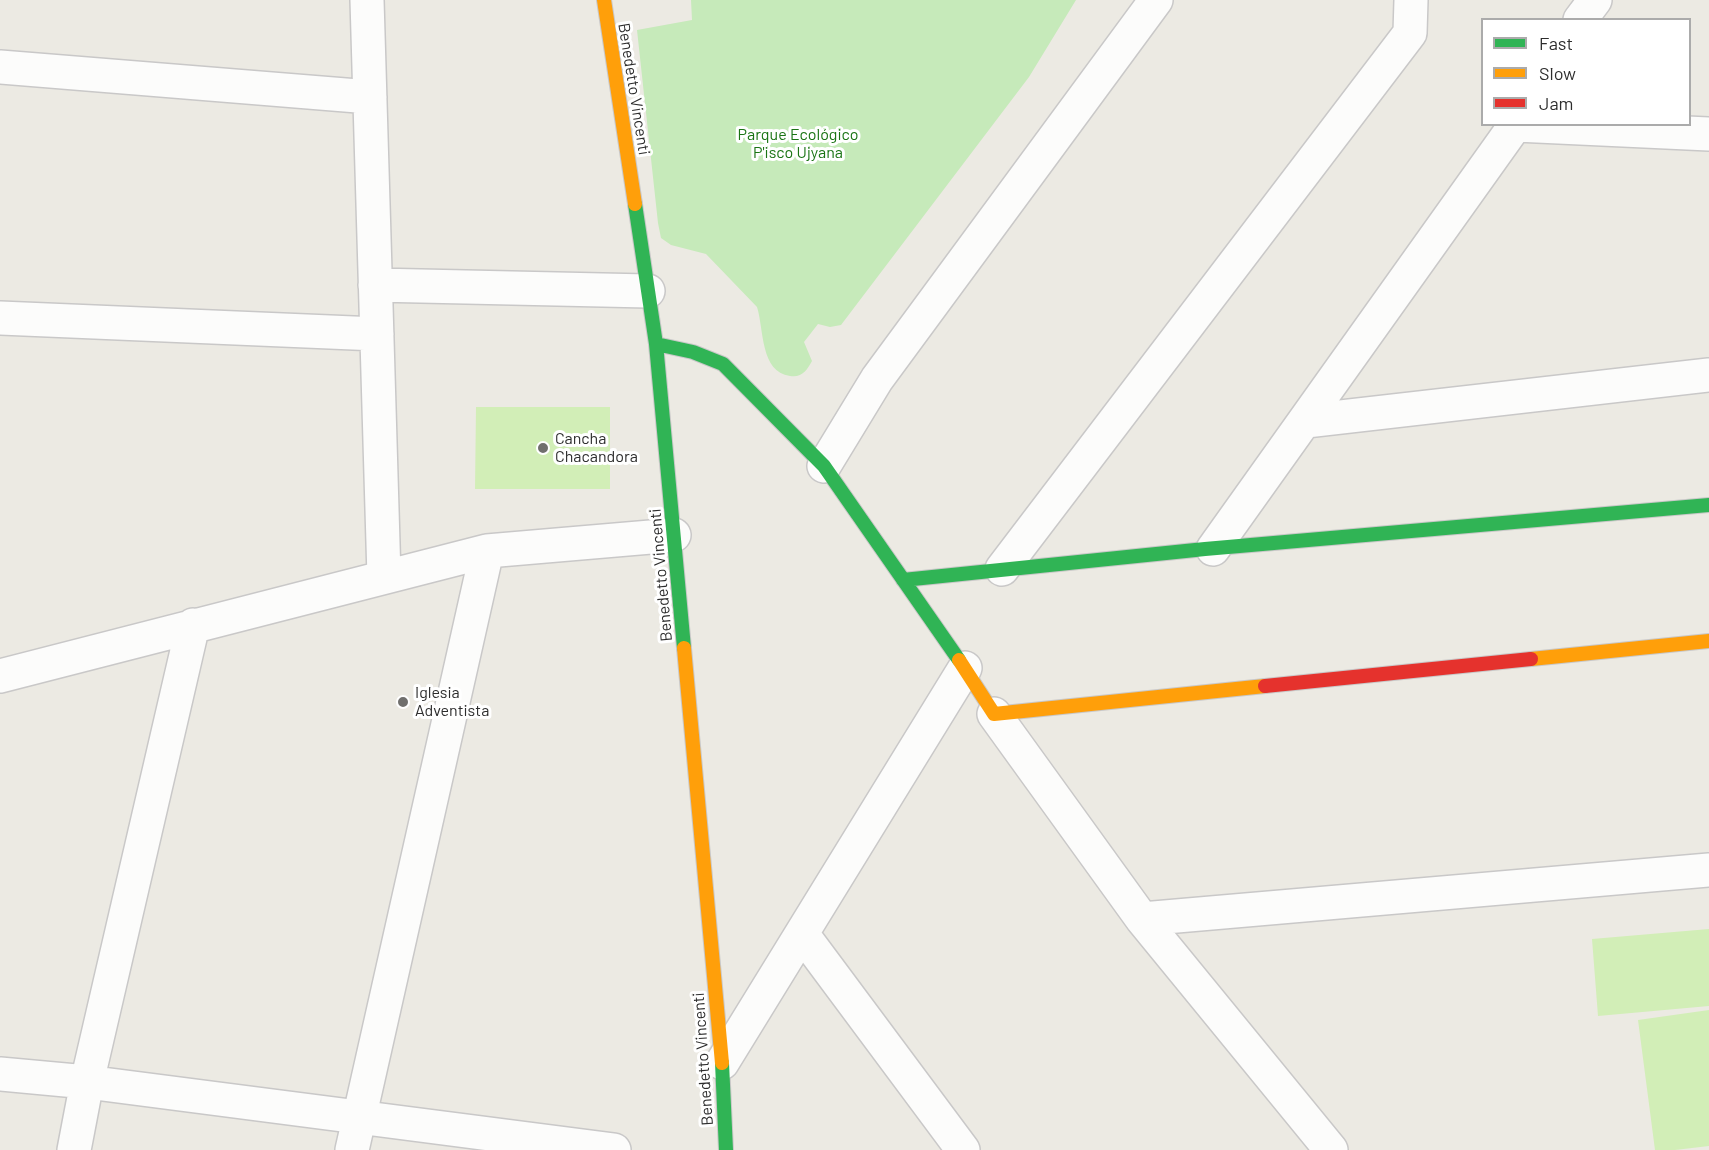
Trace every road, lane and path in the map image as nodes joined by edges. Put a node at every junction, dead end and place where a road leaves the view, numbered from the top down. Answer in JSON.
{"nodes":[{"id":1,"x":367,"y":0,"type":"edge"},
{"id":2,"x":604,"y":0,"type":"edge"},
{"id":3,"x":1156,"y":0,"type":"edge"},
{"id":4,"x":1411,"y":0,"type":"edge"},
{"id":5,"x":1595,"y":0,"type":"edge"},
{"id":6,"x":1582,"y":18,"type":"edge"},
{"id":7,"x":0,"y":67,"type":"edge"},
{"id":8,"x":370,"y":97,"type":"junction"},
{"id":9,"x":1515,"y":126,"type":"edge"},
{"id":10,"x":1537,"y":126,"type":"edge"},
{"id":11,"x":1709,"y":134,"type":"edge"},
{"id":12,"x":375,"y":285,"type":"junction"},
{"id":13,"x":648,"y":291,"type":"junction"},
{"id":14,"x":0,"y":318,"type":"edge"},
{"id":15,"x":377,"y":334,"type":"junction"},
{"id":16,"x":656,"y":344,"type":"junction"},
{"id":17,"x":1709,"y":375,"type":"edge"},
{"id":18,"x":1306,"y":421,"type":"junction"},
{"id":19,"x":824,"y":466,"type":"junction"},
{"id":20,"x":1709,"y":505,"type":"edge"},
{"id":21,"x":675,"y":535,"type":"junction"},
{"id":22,"x":1213,"y":549,"type":"junction"},
{"id":23,"x":487,"y":551,"type":"junction"},
{"id":24,"x":1002,"y":569,"type":"junction"},
{"id":25,"x":384,"y":577,"type":"junction"},
{"id":26,"x":903,"y":580,"type":"junction"},
{"id":27,"x":193,"y":625,"type":"junction"},
{"id":28,"x":1709,"y":641,"type":"edge"},
{"id":29,"x":965,"y":668,"type":"junction"},
{"id":30,"x":0,"y":676,"type":"edge"},
{"id":31,"x":994,"y":714,"type":"junction"},
{"id":32,"x":1709,"y":870,"type":"edge"},
{"id":33,"x":1142,"y":920,"type":"junction"},
{"id":34,"x":803,"y":935,"type":"junction"},
{"id":35,"x":722,"y":1063,"type":"junction"},
{"id":36,"x":0,"y":1074,"type":"edge"},
{"id":37,"x":87,"y":1082,"type":"junction"},
{"id":38,"x":359,"y":1117,"type":"junction"},
{"id":39,"x":74,"y":1150,"type":"edge"},
{"id":40,"x":352,"y":1150,"type":"edge"},
{"id":41,"x":614,"y":1150,"type":"edge"},
{"id":42,"x":726,"y":1150,"type":"edge"},
{"id":43,"x":963,"y":1150,"type":"edge"},
{"id":44,"x":1331,"y":1150,"type":"edge"}],
"edges":[{"from":1,"to":8,"type":"street"},
{"from":2,"to":13,"type":"street","name":"Benedetto Vincenti"},
{"from":3,"to":19,"type":"street"},
{"from":4,"to":24,"type":"street"},
{"from":5,"to":6,"type":"street"},
{"from":7,"to":8,"type":"street"},
{"from":8,"to":12,"type":"street"},
{"from":9,"to":18,"type":"street"},
{"from":10,"to":11,"type":"street"},
{"from":12,"to":13,"type":"street"},
{"from":12,"to":15,"type":"street"},
{"from":13,"to":16,"type":"street","name":"Benedetto Vincenti"},
{"from":14,"to":15,"type":"street"},
{"from":15,"to":25,"type":"street"},
{"from":16,"to":19,"type":"street"},
{"from":16,"to":21,"type":"street","name":"Benedetto Vincenti"},
{"from":17,"to":18,"type":"street"},
{"from":18,"to":22,"type":"street"},
{"from":19,"to":26,"type":"street"},
{"from":20,"to":22,"type":"street"},
{"from":21,"to":23,"type":"street"},
{"from":21,"to":35,"type":"street","name":"Benedetto Vincenti"},
{"from":22,"to":24,"type":"street"},
{"from":23,"to":25,"type":"street"},
{"from":23,"to":38,"type":"street"},
{"from":24,"to":26,"type":"street"},
{"from":25,"to":27,"type":"street"},
{"from":26,"to":29,"type":"street"},
{"from":27,"to":30,"type":"street"},
{"from":27,"to":37,"type":"street"},
{"from":28,"to":31,"type":"street"},
{"from":29,"to":31,"type":"street"},
{"from":29,"to":34,"type":"street"},
{"from":31,"to":33,"type":"street"},
{"from":32,"to":33,"type":"street"},
{"from":33,"to":44,"type":"street"},
{"from":34,"to":35,"type":"street"},
{"from":34,"to":43,"type":"street"},
{"from":35,"to":42,"type":"street","name":"Benedetto Vincenti"},
{"from":36,"to":37,"type":"street"},
{"from":37,"to":38,"type":"street"},
{"from":37,"to":39,"type":"street"},
{"from":38,"to":40,"type":"street"},
{"from":38,"to":41,"type":"street"}]}
